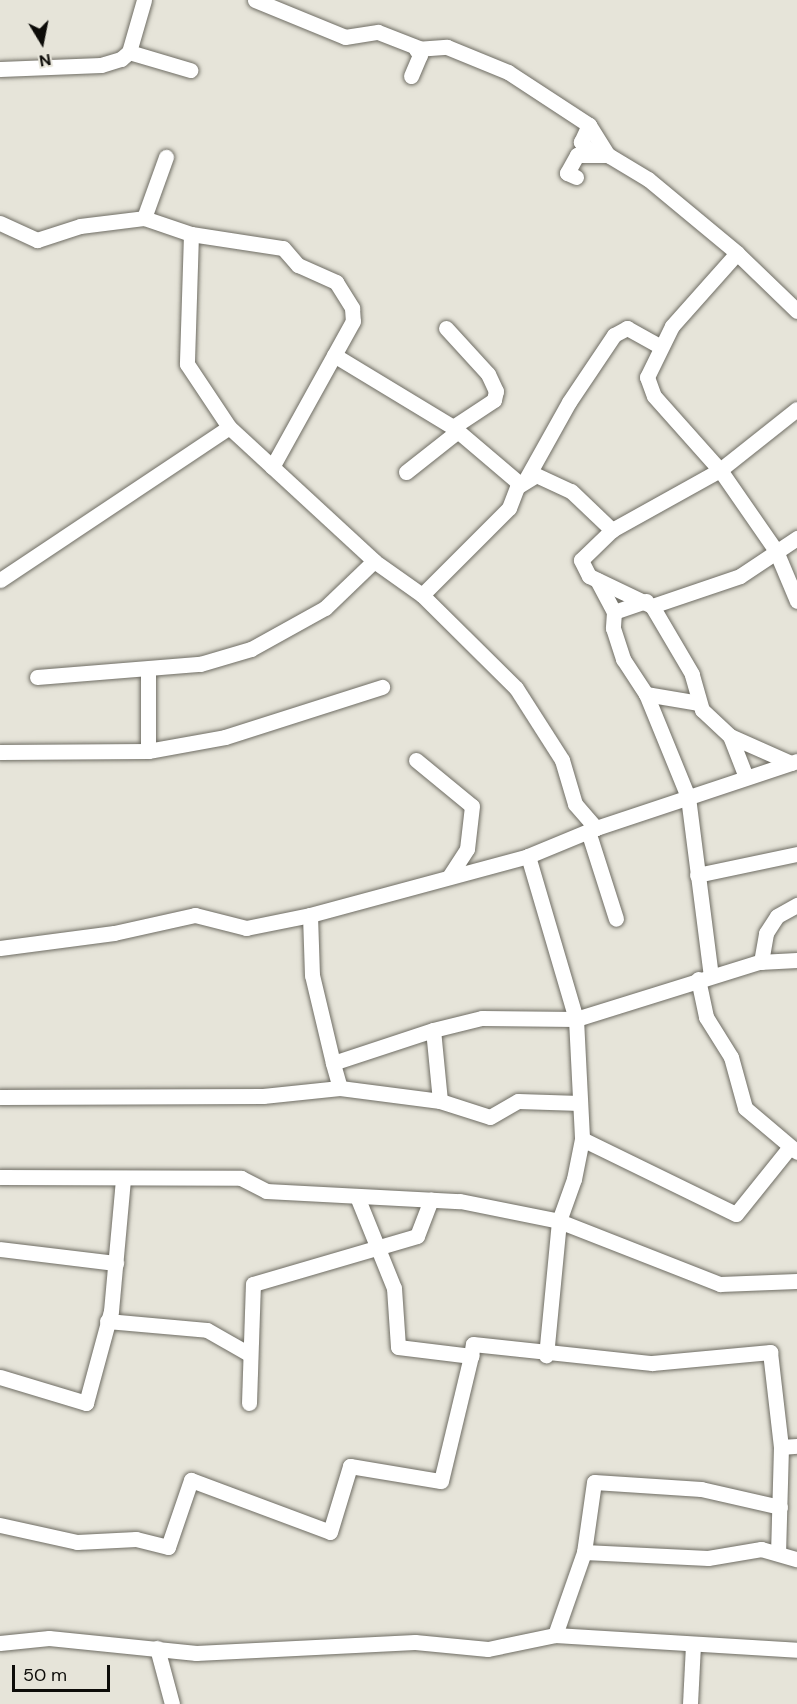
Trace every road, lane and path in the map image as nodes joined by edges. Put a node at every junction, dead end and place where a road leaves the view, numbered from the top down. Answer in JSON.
{"nodes":[{"id":1,"x":144,"y":0,"type":"edge"},
{"id":2,"x":255,"y":0,"type":"edge"},
{"id":3,"x":419,"y":48,"type":"junction"},
{"id":4,"x":129,"y":52,"type":"junction"},
{"id":5,"x":0,"y":69,"type":"edge"},
{"id":6,"x":190,"y":70,"type":"dead end"},
{"id":7,"x":411,"y":76,"type":"dead end"},
{"id":8,"x":600,"y":154,"type":"junction"},
{"id":9,"x":166,"y":158,"type":"dead end"},
{"id":10,"x":576,"y":177,"type":"dead end"},
{"id":11,"x":144,"y":218,"type":"junction"},
{"id":12,"x":0,"y":223,"type":"edge"},
{"id":13,"x":190,"y":234,"type":"junction"},
{"id":14,"x":737,"y":253,"type":"junction"},
{"id":15,"x":797,"y":310,"type":"edge"},
{"id":16,"x":446,"y":328,"type":"dead end"},
{"id":17,"x":658,"y":346,"type":"junction"},
{"id":18,"x":334,"y":355,"type":"junction"},
{"id":19,"x":797,"y":409,"type":"edge"},
{"id":20,"x":229,"y":427,"type":"junction"},
{"id":21,"x":455,"y":429,"type":"junction"},
{"id":22,"x":272,"y":467,"type":"junction"},
{"id":23,"x":720,"y":470,"type":"junction"},
{"id":24,"x":406,"y":472,"type":"dead end"},
{"id":25,"x":523,"y":482,"type":"junction"},
{"id":26,"x":612,"y":530,"type":"junction"},
{"id":27,"x":797,"y":538,"type":"edge"},
{"id":28,"x":776,"y":551,"type":"junction"},
{"id":29,"x":374,"y":561,"type":"junction"},
{"id":30,"x":0,"y":580,"type":"edge"},
{"id":31,"x":597,"y":580,"type":"junction"},
{"id":32,"x":422,"y":595,"type":"junction"},
{"id":33,"x":797,"y":601,"type":"edge"},
{"id":34,"x":649,"y":604,"type":"junction"},
{"id":35,"x":614,"y":612,"type":"junction"},
{"id":36,"x":148,"y":670,"type":"junction"},
{"id":37,"x":37,"y":677,"type":"dead end"},
{"id":38,"x":382,"y":687,"type":"dead end"},
{"id":39,"x":646,"y":694,"type":"junction"},
{"id":40,"x":699,"y":703,"type":"junction"},
{"id":41,"x":730,"y":736,"type":"junction"},
{"id":42,"x":148,"y":751,"type":"junction"},
{"id":43,"x":0,"y":752,"type":"edge"},
{"id":44,"x":416,"y":760,"type":"dead end"},
{"id":45,"x":794,"y":762,"type":"edge"},
{"id":46,"x":746,"y":777,"type":"junction"},
{"id":47,"x":688,"y":797,"type":"junction"},
{"id":48,"x":592,"y":829,"type":"junction"},
{"id":49,"x":797,"y":854,"type":"edge"},
{"id":50,"x":528,"y":856,"type":"junction"},
{"id":51,"x":450,"y":875,"type":"junction"},
{"id":52,"x":697,"y":875,"type":"junction"},
{"id":53,"x":797,"y":905,"type":"edge"},
{"id":54,"x":310,"y":915,"type":"junction"},
{"id":55,"x":616,"y":919,"type":"dead end"},
{"id":56,"x":0,"y":948,"type":"edge"},
{"id":57,"x":797,"y":960,"type":"edge"},
{"id":58,"x":761,"y":962,"type":"junction"},
{"id":59,"x":705,"y":978,"type":"junction"},
{"id":60,"x":576,"y":1019,"type":"junction"},
{"id":61,"x":432,"y":1030,"type":"junction"},
{"id":62,"x":333,"y":1063,"type":"junction"},
{"id":63,"x":340,"y":1088,"type":"junction"},
{"id":64,"x":0,"y":1097,"type":"edge"},
{"id":65,"x":440,"y":1101,"type":"junction"},
{"id":66,"x":580,"y":1103,"type":"junction"},
{"id":67,"x":582,"y":1139,"type":"junction"},
{"id":68,"x":793,"y":1150,"type":"edge"},
{"id":69,"x":0,"y":1177,"type":"edge"},
{"id":70,"x":123,"y":1179,"type":"junction"},
{"id":71,"x":358,"y":1199,"type":"junction"},
{"id":72,"x":431,"y":1200,"type":"junction"},
{"id":73,"x":559,"y":1221,"type":"junction"},
{"id":74,"x":379,"y":1245,"type":"junction"},
{"id":75,"x":0,"y":1249,"type":"edge"},
{"id":76,"x":116,"y":1263,"type":"junction"},
{"id":77,"x":797,"y":1281,"type":"edge"},
{"id":78,"x":107,"y":1321,"type":"junction"},
{"id":79,"x":249,"y":1354,"type":"junction"},
{"id":80,"x":546,"y":1355,"type":"junction"},
{"id":81,"x":471,"y":1356,"type":"junction"},
{"id":82,"x":0,"y":1377,"type":"edge"},
{"id":83,"x":249,"y":1403,"type":"dead end"},
{"id":84,"x":789,"y":1446,"type":"edge"},
{"id":85,"x":780,"y":1507,"type":"junction"},
{"id":86,"x":0,"y":1525,"type":"edge"},
{"id":87,"x":584,"y":1552,"type":"junction"},
{"id":88,"x":778,"y":1553,"type":"junction"},
{"id":89,"x":797,"y":1559,"type":"edge"},
{"id":90,"x":555,"y":1635,"type":"junction"},
{"id":91,"x":0,"y":1644,"type":"edge"},
{"id":92,"x":693,"y":1645,"type":"junction"},
{"id":93,"x":157,"y":1648,"type":"junction"},
{"id":94,"x":797,"y":1650,"type":"edge"},
{"id":95,"x":172,"y":1704,"type":"edge"},
{"id":96,"x":690,"y":1704,"type":"edge"}],
"edges":[{"from":1,"to":4,"type":"street"},
{"from":2,"to":3,"type":"street"},
{"from":3,"to":7,"type":"street"},
{"from":3,"to":8,"type":"street"},
{"from":4,"to":5,"type":"street"},
{"from":4,"to":6,"type":"street"},
{"from":8,"to":10,"type":"street"},
{"from":8,"to":14,"type":"street"},
{"from":9,"to":11,"type":"street"},
{"from":11,"to":12,"type":"street"},
{"from":11,"to":13,"type":"street"},
{"from":13,"to":18,"type":"street"},
{"from":13,"to":20,"type":"street"},
{"from":14,"to":15,"type":"street"},
{"from":14,"to":17,"type":"street"},
{"from":16,"to":21,"type":"street"},
{"from":17,"to":23,"type":"street"},
{"from":17,"to":25,"type":"street"},
{"from":18,"to":21,"type":"street"},
{"from":18,"to":22,"type":"street"},
{"from":19,"to":23,"type":"street"},
{"from":20,"to":22,"type":"street"},
{"from":20,"to":30,"type":"street"},
{"from":21,"to":24,"type":"street"},
{"from":21,"to":25,"type":"street"},
{"from":22,"to":29,"type":"street"},
{"from":23,"to":26,"type":"street"},
{"from":23,"to":28,"type":"street"},
{"from":25,"to":26,"type":"street"},
{"from":25,"to":32,"type":"street"},
{"from":26,"to":31,"type":"street"},
{"from":27,"to":28,"type":"street"},
{"from":28,"to":33,"type":"street"},
{"from":28,"to":34,"type":"street"},
{"from":29,"to":32,"type":"street"},
{"from":29,"to":36,"type":"street"},
{"from":31,"to":34,"type":"street"},
{"from":31,"to":35,"type":"street"},
{"from":32,"to":48,"type":"street"},
{"from":34,"to":35,"type":"street"},
{"from":34,"to":40,"type":"street"},
{"from":35,"to":39,"type":"street"},
{"from":36,"to":37,"type":"street"},
{"from":36,"to":42,"type":"street"},
{"from":38,"to":42,"type":"street"},
{"from":39,"to":40,"type":"street"},
{"from":39,"to":47,"type":"street"},
{"from":40,"to":41,"type":"street"},
{"from":41,"to":45,"type":"street"},
{"from":41,"to":46,"type":"street"},
{"from":42,"to":43,"type":"street"},
{"from":44,"to":51,"type":"street"},
{"from":45,"to":46,"type":"street"},
{"from":46,"to":47,"type":"street"},
{"from":47,"to":48,"type":"street"},
{"from":47,"to":52,"type":"street"},
{"from":48,"to":50,"type":"street"},
{"from":48,"to":55,"type":"street"},
{"from":49,"to":52,"type":"street"},
{"from":50,"to":51,"type":"street"},
{"from":50,"to":60,"type":"street"},
{"from":51,"to":54,"type":"street"},
{"from":52,"to":59,"type":"street"},
{"from":53,"to":58,"type":"street"},
{"from":54,"to":56,"type":"street"},
{"from":54,"to":62,"type":"street"},
{"from":57,"to":58,"type":"street"},
{"from":58,"to":59,"type":"street"},
{"from":59,"to":60,"type":"street"},
{"from":59,"to":68,"type":"street"},
{"from":60,"to":61,"type":"street"},
{"from":60,"to":66,"type":"street"},
{"from":61,"to":62,"type":"street"},
{"from":61,"to":65,"type":"street"},
{"from":62,"to":63,"type":"street"},
{"from":63,"to":64,"type":"street"},
{"from":63,"to":65,"type":"street"},
{"from":65,"to":66,"type":"street"},
{"from":66,"to":67,"type":"street"},
{"from":67,"to":68,"type":"street"},
{"from":67,"to":73,"type":"street"},
{"from":69,"to":70,"type":"street"},
{"from":70,"to":71,"type":"street"},
{"from":70,"to":76,"type":"street"},
{"from":71,"to":72,"type":"street"},
{"from":71,"to":74,"type":"street"},
{"from":72,"to":73,"type":"street"},
{"from":72,"to":74,"type":"street"},
{"from":73,"to":77,"type":"street"},
{"from":73,"to":80,"type":"street"},
{"from":74,"to":79,"type":"street"},
{"from":74,"to":81,"type":"street"},
{"from":75,"to":76,"type":"street"},
{"from":76,"to":78,"type":"street"},
{"from":78,"to":79,"type":"street"},
{"from":78,"to":82,"type":"street"},
{"from":79,"to":83,"type":"street"},
{"from":80,"to":81,"type":"street"},
{"from":80,"to":84,"type":"street"},
{"from":81,"to":86,"type":"street"},
{"from":84,"to":85,"type":"street"},
{"from":85,"to":87,"type":"street"},
{"from":85,"to":88,"type":"street"},
{"from":87,"to":88,"type":"street"},
{"from":87,"to":90,"type":"street"},
{"from":88,"to":89,"type":"street"},
{"from":90,"to":92,"type":"street"},
{"from":90,"to":93,"type":"street"},
{"from":91,"to":93,"type":"street"},
{"from":92,"to":94,"type":"street"},
{"from":92,"to":96,"type":"street"},
{"from":93,"to":95,"type":"street"}]}
